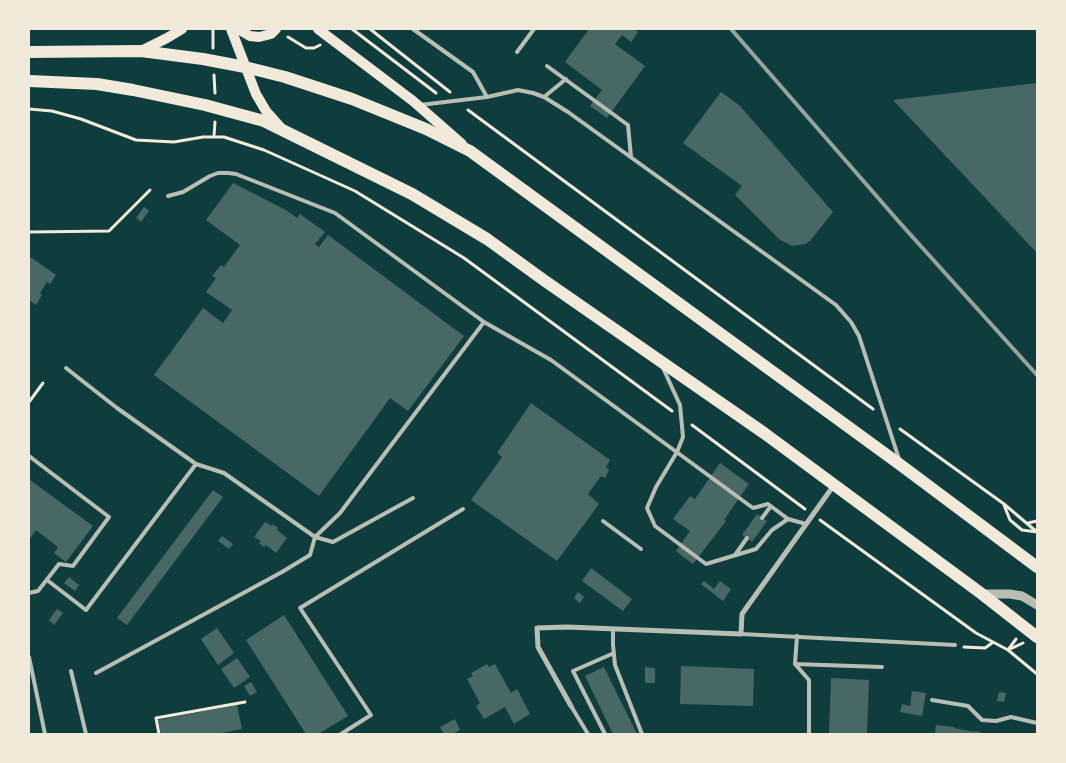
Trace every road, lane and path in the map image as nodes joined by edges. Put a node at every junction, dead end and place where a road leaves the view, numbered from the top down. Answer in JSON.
{"nodes":[{"id":1,"x":182,"y":29,"type":"edge"},
{"id":2,"x":213,"y":29,"type":"edge"},
{"id":3,"x":231,"y":29,"type":"edge"},
{"id":4,"x":238,"y":29,"type":"edge"},
{"id":5,"x":276,"y":29,"type":"edge"},
{"id":6,"x":319,"y":29,"type":"edge"},
{"id":7,"x":352,"y":29,"type":"edge"},
{"id":8,"x":370,"y":29,"type":"edge"},
{"id":9,"x":413,"y":29,"type":"edge"},
{"id":10,"x":534,"y":29,"type":"edge"},
{"id":11,"x":288,"y":37,"type":"dead end"},
{"id":12,"x":323,"y":42,"type":"dead end"},
{"id":13,"x":213,"y":50,"type":"dead end"},
{"id":14,"x":141,"y":51,"type":"junction"},
{"id":15,"x":29,"y":52,"type":"edge"},
{"id":16,"x":517,"y":52,"type":"dead end"},
{"id":17,"x":547,"y":66,"type":"dead end"},
{"id":18,"x":245,"y":67,"type":"junction"},
{"id":19,"x":214,"y":72,"type":"dead end"},
{"id":20,"x":566,"y":79,"type":"junction"},
{"id":21,"x":29,"y":81,"type":"edge"},
{"id":22,"x":435,"y":92,"type":"dead end"},
{"id":23,"x":486,"y":96,"type":"junction"},
{"id":24,"x":544,"y":97,"type":"junction"},
{"id":25,"x":216,"y":99,"type":"dead end"},
{"id":26,"x":456,"y":101,"type":"junction"},
{"id":27,"x":418,"y":105,"type":"junction"},
{"id":28,"x":466,"y":108,"type":"dead end"},
{"id":29,"x":29,"y":109,"type":"edge"},
{"id":30,"x":215,"y":127,"type":"dead end"},
{"id":31,"x":283,"y":129,"type":"junction"},
{"id":32,"x":214,"y":136,"type":"junction"},
{"id":33,"x":470,"y":151,"type":"junction"},
{"id":34,"x":631,"y":157,"type":"junction"},
{"id":35,"x":150,"y":190,"type":"dead end"},
{"id":36,"x":168,"y":196,"type":"dead end"},
{"id":37,"x":29,"y":232,"type":"edge"},
{"id":38,"x":484,"y":322,"type":"junction"},
{"id":39,"x":657,"y":358,"type":"junction"},
{"id":40,"x":66,"y":368,"type":"dead end"},
{"id":41,"x":43,"y":383,"type":"dead end"},
{"id":42,"x":29,"y":402,"type":"edge"},
{"id":43,"x":876,"y":411,"type":"dead end"},
{"id":44,"x":681,"y":417,"type":"junction"},
{"id":45,"x":900,"y":428,"type":"dead end"},
{"id":46,"x":677,"y":452,"type":"junction"},
{"id":47,"x":29,"y":456,"type":"edge"},
{"id":48,"x":196,"y":464,"type":"junction"},
{"id":49,"x":902,"y":466,"type":"junction"},
{"id":50,"x":835,"y":485,"type":"junction"},
{"id":51,"x":413,"y":498,"type":"dead end"},
{"id":52,"x":1004,"y":504,"type":"junction"},
{"id":53,"x":771,"y":506,"type":"junction"},
{"id":54,"x":463,"y":509,"type":"dead end"},
{"id":55,"x":813,"y":514,"type":"junction"},
{"id":56,"x":762,"y":518,"type":"dead end"},
{"id":57,"x":788,"y":520,"type":"junction"},
{"id":58,"x":603,"y":521,"type":"dead end"},
{"id":59,"x":1037,"y":521,"type":"edge"},
{"id":60,"x":1028,"y":522,"type":"junction"},
{"id":61,"x":806,"y":524,"type":"junction"},
{"id":62,"x":1037,"y":532,"type":"edge"},
{"id":63,"x":315,"y":537,"type":"junction"},
{"id":64,"x":747,"y":538,"type":"dead end"},
{"id":65,"x":641,"y":549,"type":"dead end"},
{"id":66,"x":735,"y":555,"type":"junction"},
{"id":67,"x":1036,"y":565,"type":"edge"},
{"id":68,"x":47,"y":580,"type":"junction"},
{"id":69,"x":29,"y":592,"type":"edge"},
{"id":70,"x":982,"y":594,"type":"junction"},
{"id":71,"x":1037,"y":605,"type":"edge"},
{"id":72,"x":613,"y":629,"type":"junction"},
{"id":73,"x":741,"y":634,"type":"junction"},
{"id":74,"x":797,"y":636,"type":"junction"},
{"id":75,"x":1037,"y":637,"type":"edge"},
{"id":76,"x":1016,"y":638,"type":"dead end"},
{"id":77,"x":992,"y":643,"type":"junction"},
{"id":78,"x":1023,"y":644,"type":"dead end"},
{"id":79,"x":955,"y":645,"type":"joint"},
{"id":80,"x":1008,"y":650,"type":"junction"},
{"id":81,"x":614,"y":653,"type":"junction"},
{"id":82,"x":29,"y":657,"type":"edge"},
{"id":83,"x":795,"y":664,"type":"junction"},
{"id":84,"x":882,"y":666,"type":"dead end"},
{"id":85,"x":71,"y":671,"type":"dead end"},
{"id":86,"x":96,"y":672,"type":"dead end"},
{"id":87,"x":1037,"y":674,"type":"edge"},
{"id":88,"x":932,"y":700,"type":"dead end"},
{"id":89,"x":246,"y":702,"type":"dead end"},
{"id":90,"x":571,"y":706,"type":"joint"},
{"id":91,"x":1037,"y":723,"type":"edge"},
{"id":92,"x":44,"y":734,"type":"edge"},
{"id":93,"x":86,"y":734,"type":"edge"},
{"id":94,"x":159,"y":734,"type":"edge"},
{"id":95,"x":341,"y":734,"type":"edge"},
{"id":96,"x":588,"y":734,"type":"edge"},
{"id":97,"x":605,"y":734,"type":"edge"},
{"id":98,"x":642,"y":734,"type":"edge"},
{"id":99,"x":809,"y":734,"type":"edge"}],
"edges":[{"from":1,"to":14,"type":"main road"},
{"from":2,"to":13,"type":"path"},
{"from":3,"to":18,"type":"main road"},
{"from":4,"to":5,"type":"main road"},
{"from":6,"to":27,"type":"main road"},
{"from":7,"to":22,"type":"path"},
{"from":8,"to":26,"type":"path"},
{"from":9,"to":23,"type":"lane"},
{"from":10,"to":16,"type":"lane"},
{"from":11,"to":12,"type":"path"},
{"from":14,"to":15,"type":"main road"},
{"from":14,"to":18,"type":"main road"},
{"from":17,"to":20,"type":"lane"},
{"from":18,"to":31,"type":"main road"},
{"from":18,"to":33,"type":"main road"},
{"from":19,"to":25,"type":"path"},
{"from":20,"to":24,"type":"lane"},
{"from":20,"to":34,"type":"lane"},
{"from":21,"to":31,"type":"main road"},
{"from":23,"to":24,"type":"lane"},
{"from":23,"to":26,"type":"lane"},
{"from":24,"to":34,"type":"lane"},
{"from":26,"to":27,"type":"lane"},
{"from":27,"to":33,"type":"main road"},
{"from":28,"to":43,"type":"path"},
{"from":29,"to":32,"type":"path"},
{"from":30,"to":32,"type":"path"},
{"from":31,"to":39,"type":"main road"},
{"from":32,"to":44,"type":"path"},
{"from":33,"to":49,"type":"main road"},
{"from":34,"to":49,"type":"lane"},
{"from":35,"to":37,"type":"path"},
{"from":36,"to":38,"type":"lane"},
{"from":38,"to":46,"type":"lane"},
{"from":38,"to":63,"type":"lane"},
{"from":39,"to":44,"type":"lane"},
{"from":39,"to":50,"type":"main road"},
{"from":40,"to":48,"type":"lane"},
{"from":41,"to":42,"type":"path"},
{"from":44,"to":46,"type":"lane"},
{"from":44,"to":55,"type":"path"},
{"from":45,"to":52,"type":"path"},
{"from":46,"to":53,"type":"lane"},
{"from":46,"to":66,"type":"lane"},
{"from":47,"to":68,"type":"lane"},
{"from":48,"to":63,"type":"lane"},
{"from":48,"to":68,"type":"lane"},
{"from":49,"to":67,"type":"main road"},
{"from":50,"to":55,"type":"street"},
{"from":50,"to":70,"type":"main road"},
{"from":51,"to":63,"type":"lane"},
{"from":52,"to":60,"type":"path"},
{"from":52,"to":62,"type":"path"},
{"from":53,"to":56,"type":"lane"},
{"from":53,"to":57,"type":"lane"},
{"from":54,"to":95,"type":"lane"},
{"from":55,"to":61,"type":"street"},
{"from":55,"to":77,"type":"path"},
{"from":57,"to":61,"type":"lane"},
{"from":57,"to":66,"type":"lane"},
{"from":58,"to":65,"type":"lane"},
{"from":59,"to":60,"type":"path"},
{"from":60,"to":62,"type":"path"},
{"from":61,"to":73,"type":"street"},
{"from":63,"to":86,"type":"lane"},
{"from":64,"to":66,"type":"lane"},
{"from":68,"to":69,"type":"lane"},
{"from":70,"to":71,"type":"street"},
{"from":70,"to":75,"type":"main road"},
{"from":72,"to":73,"type":"street"},
{"from":72,"to":81,"type":"lane"},
{"from":72,"to":90,"type":"street"},
{"from":73,"to":74,"type":"lane"},
{"from":74,"to":79,"type":"lane"},
{"from":74,"to":83,"type":"lane"},
{"from":76,"to":80,"type":"path"},
{"from":77,"to":79,"type":"path"},
{"from":77,"to":80,"type":"path"},
{"from":78,"to":80,"type":"path"},
{"from":80,"to":87,"type":"path"},
{"from":81,"to":97,"type":"lane"},
{"from":81,"to":98,"type":"lane"},
{"from":82,"to":92,"type":"lane"},
{"from":83,"to":84,"type":"lane"},
{"from":83,"to":99,"type":"lane"},
{"from":85,"to":93,"type":"lane"},
{"from":88,"to":91,"type":"lane"},
{"from":89,"to":94,"type":"path"},
{"from":90,"to":96,"type":"lane"}]}
